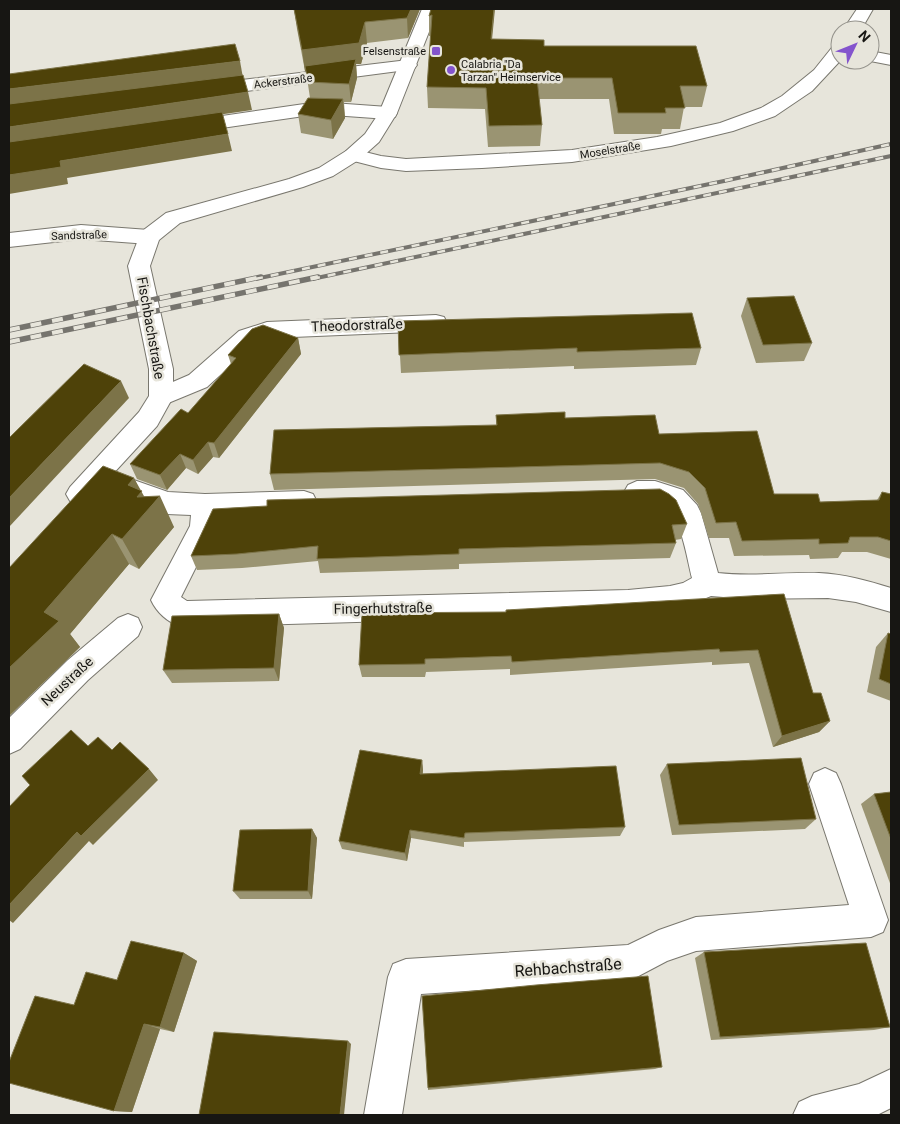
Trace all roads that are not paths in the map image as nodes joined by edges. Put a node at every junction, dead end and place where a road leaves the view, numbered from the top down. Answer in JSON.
{"nodes":[{"id":1,"x":430,"y":9,"type":"edge"},
{"id":2,"x":865,"y":9,"type":"edge"},
{"id":3,"x":858,"y":20,"type":"edge"},
{"id":4,"x":830,"y":62,"type":"edge"},
{"id":5,"x":408,"y":65,"type":"junction"},
{"id":6,"x":194,"y":92,"type":"edge"},
{"id":7,"x":388,"y":113,"type":"junction"},
{"id":8,"x":173,"y":129,"type":"edge"},
{"id":9,"x":353,"y":156,"type":"junction"},
{"id":10,"x":149,"y":237,"type":"junction"},
{"id":11,"x":9,"y":240,"type":"edge"},
{"id":12,"x":456,"y":323,"type":"edge"},
{"id":13,"x":161,"y":397,"type":"junction"},
{"id":14,"x":95,"y":476,"type":"junction"},
{"id":15,"x":616,"y":493,"type":"edge"},
{"id":16,"x":332,"y":501,"type":"edge"},
{"id":17,"x":205,"y":505,"type":"junction"},
{"id":18,"x":64,"y":511,"type":"edge"},
{"id":19,"x":707,"y":583,"type":"junction"},
{"id":20,"x":891,"y":600,"type":"edge"},
{"id":21,"x":128,"y":627,"type":"dead end"},
{"id":22,"x":9,"y":739,"type":"edge"},
{"id":23,"x":825,"y":784,"type":"dead end"},
{"id":24,"x":891,"y":1088,"type":"edge"},
{"id":25,"x":383,"y":1115,"type":"edge"},
{"id":26,"x":812,"y":1115,"type":"edge"}],
"edges":[{"from":1,"to":5,"type":"street"},
{"from":2,"to":3,"type":"street"},
{"from":4,"to":9,"type":"street","name":"Moselstraße"},
{"from":5,"to":6,"type":"street","name":"Ackerstraße"},
{"from":5,"to":7,"type":"street"},
{"from":7,"to":8,"type":"street"},
{"from":7,"to":9,"type":"street"},
{"from":9,"to":10,"type":"street"},
{"from":10,"to":11,"type":"street","name":"Sandstraße"},
{"from":10,"to":13,"type":"street","name":"Fischbachstraße"},
{"from":12,"to":13,"type":"street","name":"Theodorstraße"},
{"from":13,"to":14,"type":"street","name":"Fischbachstraße"},
{"from":14,"to":17,"type":"street"},
{"from":14,"to":18,"type":"street","name":"Fischbachstraße"},
{"from":15,"to":19,"type":"street"},
{"from":16,"to":17,"type":"street"},
{"from":17,"to":19,"type":"street","name":"Fingerhutstraße"},
{"from":19,"to":20,"type":"street"},
{"from":21,"to":22,"type":"street","name":"Neustraße"},
{"from":23,"to":25,"type":"street","name":"Rehbachstraße"},
{"from":24,"to":26,"type":"street"}]}
